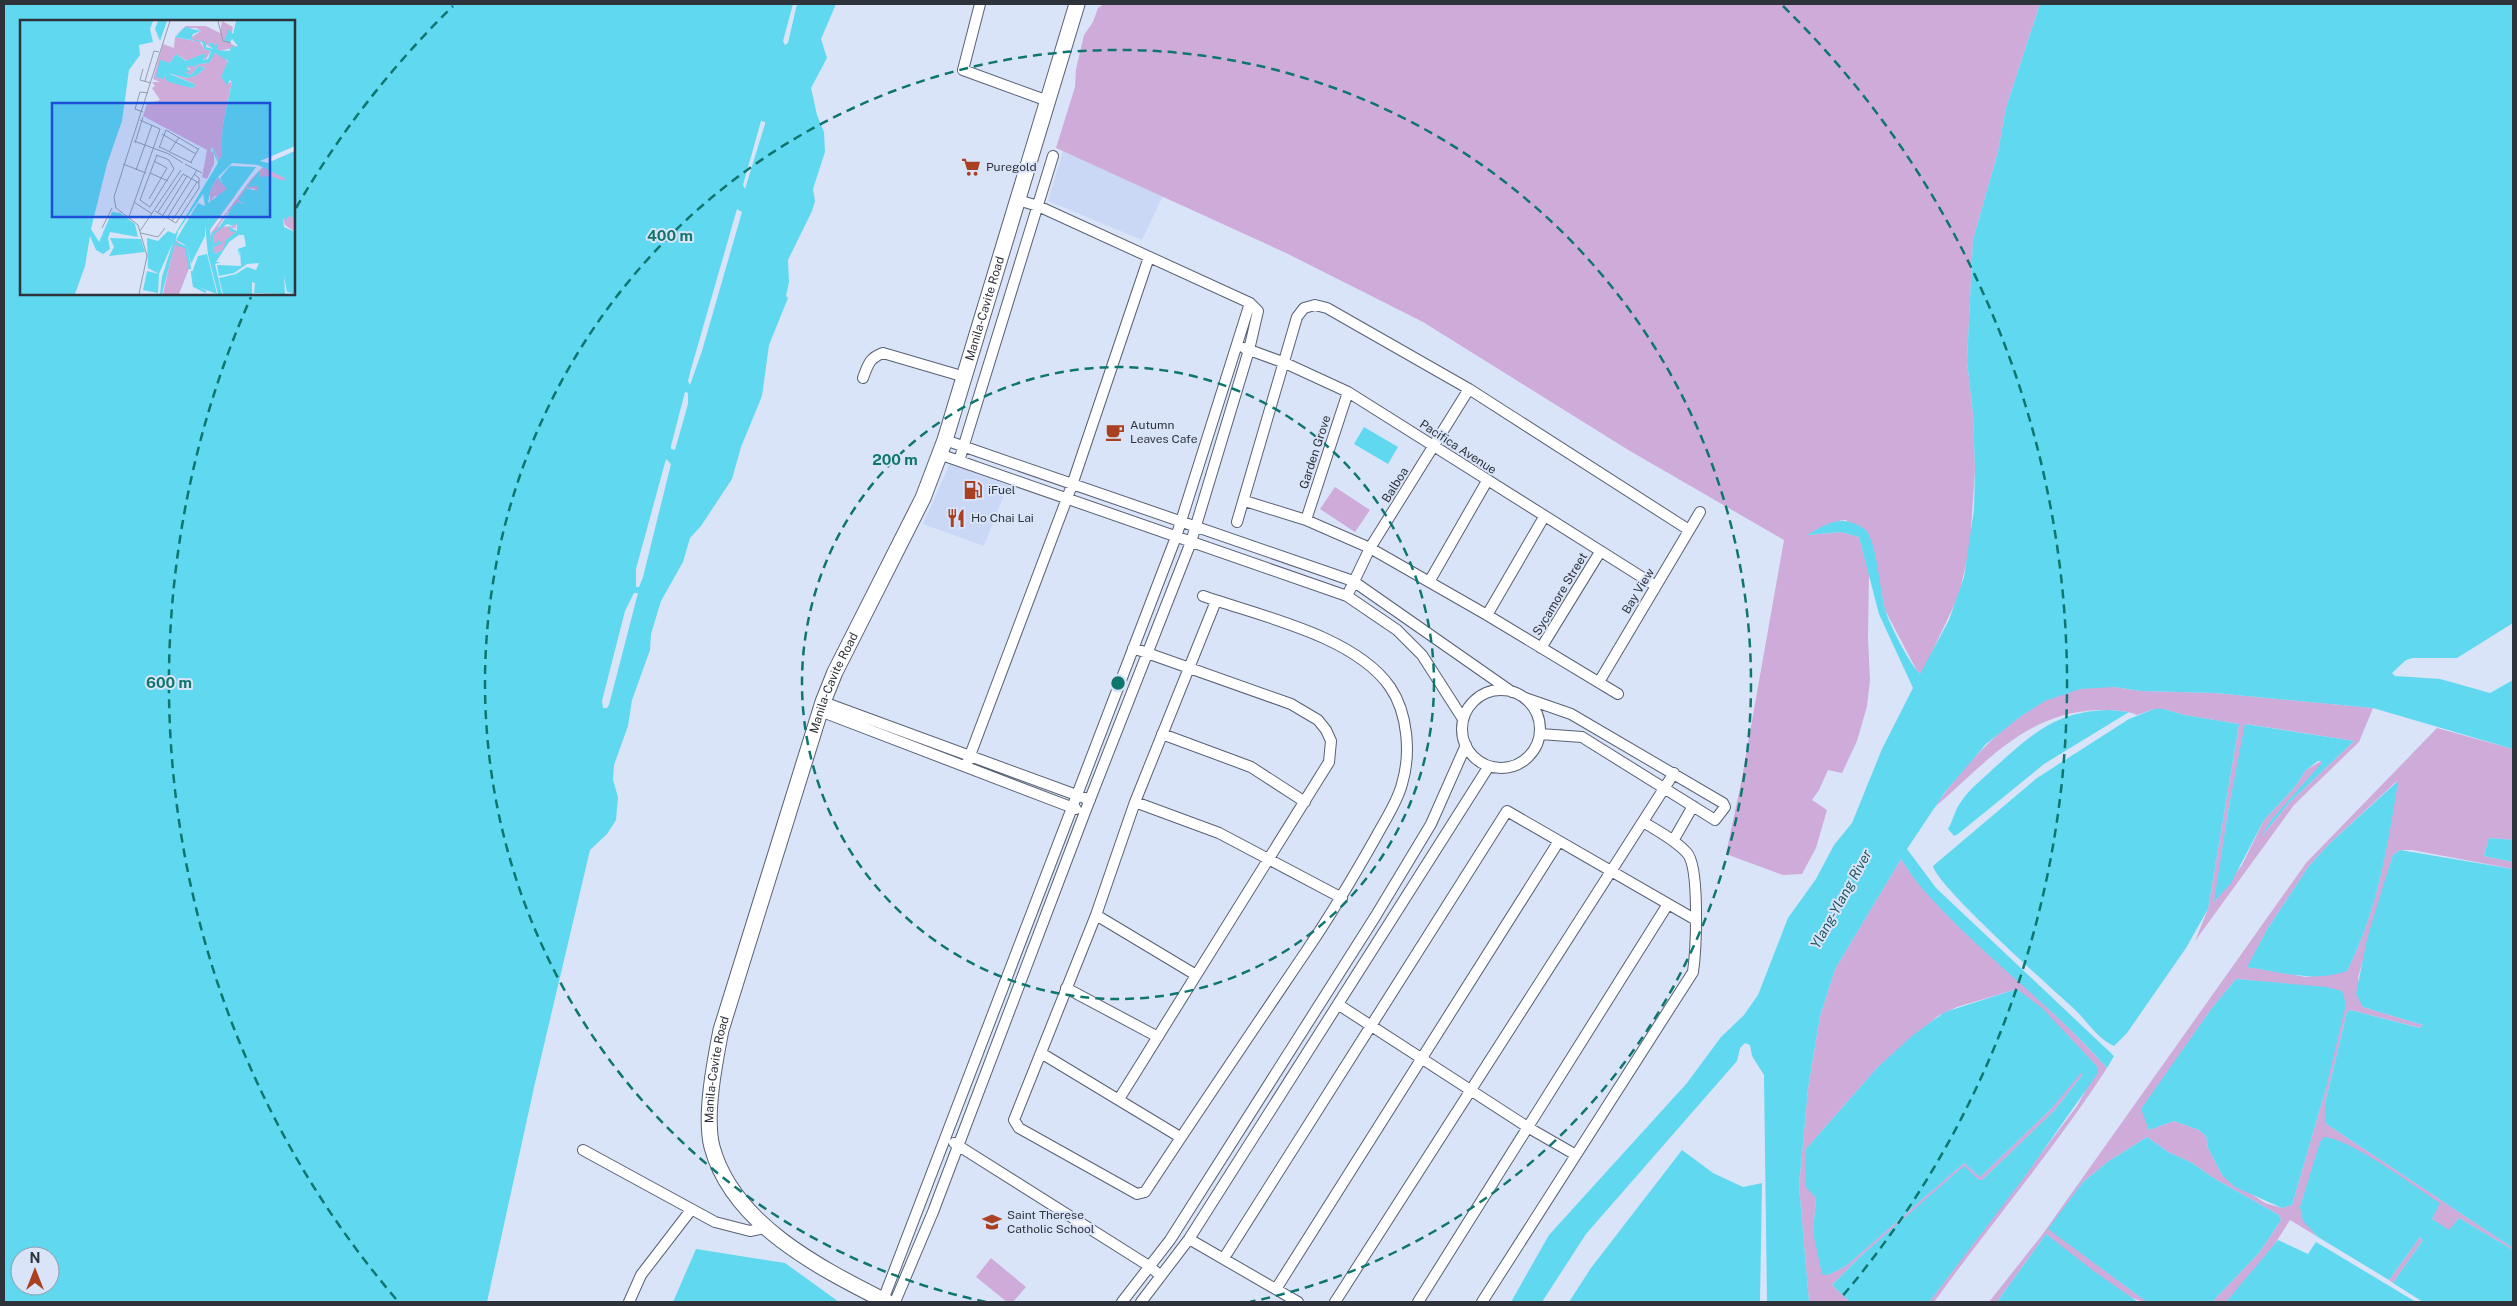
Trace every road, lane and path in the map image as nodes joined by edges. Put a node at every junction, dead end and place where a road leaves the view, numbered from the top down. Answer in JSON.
{"nodes":[{"id":1,"x":980,"y":4,"type":"edge"},
{"id":2,"x":1077,"y":4,"type":"edge"},
{"id":3,"x":1048,"y":101,"type":"junction"},
{"id":4,"x":1053,"y":156,"type":"dead end"},
{"id":5,"x":1018,"y":200,"type":"junction"},
{"id":6,"x":1038,"y":206,"type":"junction"},
{"id":7,"x":1149,"y":257,"type":"junction"},
{"id":8,"x":1250,"y":303,"type":"junction"},
{"id":9,"x":1238,"y":346,"type":"junction"},
{"id":10,"x":1249,"y":350,"type":"junction"},
{"id":11,"x":1285,"y":363,"type":"junction"},
{"id":12,"x":964,"y":377,"type":"junction"},
{"id":13,"x":864,"y":378,"type":"dead end"},
{"id":14,"x":1469,"y":389,"type":"junction"},
{"id":15,"x":1348,"y":392,"type":"junction"},
{"id":16,"x":945,"y":440,"type":"junction"},
{"id":17,"x":964,"y":446,"type":"junction"},
{"id":18,"x":1435,"y":446,"type":"junction"},
{"id":19,"x":939,"y":454,"type":"junction"},
{"id":20,"x":959,"y":461,"type":"junction"},
{"id":21,"x":1487,"y":481,"type":"junction"},
{"id":22,"x":1072,"y":485,"type":"junction"},
{"id":23,"x":1066,"y":499,"type":"junction"},
{"id":24,"x":1245,"y":501,"type":"junction"},
{"id":25,"x":1700,"y":512,"type":"dead end"},
{"id":26,"x":1544,"y":516,"type":"junction"},
{"id":27,"x":1306,"y":520,"type":"junction"},
{"id":28,"x":1181,"y":522,"type":"junction"},
{"id":29,"x":1237,"y":522,"type":"dead end"},
{"id":30,"x":1196,"y":527,"type":"junction"},
{"id":31,"x":1689,"y":530,"type":"junction"},
{"id":32,"x":1176,"y":537,"type":"junction"},
{"id":33,"x":1191,"y":542,"type":"junction"},
{"id":34,"x":1370,"y":548,"type":"junction"},
{"id":35,"x":1600,"y":552,"type":"junction"},
{"id":36,"x":1353,"y":581,"type":"junction"},
{"id":37,"x":1429,"y":582,"type":"junction"},
{"id":38,"x":1656,"y":586,"type":"junction"},
{"id":39,"x":1203,"y":596,"type":"dead end"},
{"id":40,"x":1346,"y":596,"type":"junction"},
{"id":41,"x":1216,"y":600,"type":"junction"},
{"id":42,"x":1487,"y":615,"type":"junction"},
{"id":43,"x":1133,"y":648,"type":"junction"},
{"id":44,"x":1541,"y":648,"type":"junction"},
{"id":45,"x":1148,"y":653,"type":"junction"},
{"id":46,"x":1188,"y":667,"type":"junction"},
{"id":47,"x":1599,"y":682,"type":"junction"},
{"id":48,"x":1512,"y":692,"type":"junction"},
{"id":49,"x":1618,"y":694,"type":"dead end"},
{"id":50,"x":1525,"y":698,"type":"junction"},
{"id":51,"x":822,"y":707,"type":"junction"},
{"id":52,"x":1464,"y":719,"type":"junction"},
{"id":53,"x":1162,"y":734,"type":"junction"},
{"id":54,"x":1540,"y":734,"type":"junction"},
{"id":55,"x":1466,"y":745,"type":"junction"},
{"id":56,"x":970,"y":754,"type":"junction"},
{"id":57,"x":966,"y":766,"type":"junction"},
{"id":58,"x":1489,"y":766,"type":"junction"},
{"id":59,"x":1674,"y":773,"type":"junction"},
{"id":60,"x":1665,"y":788,"type":"junction"},
{"id":61,"x":1076,"y":795,"type":"junction"},
{"id":62,"x":1090,"y":800,"type":"junction"},
{"id":63,"x":1135,"y":802,"type":"junction"},
{"id":64,"x":1305,"y":802,"type":"junction"},
{"id":65,"x":1693,"y":806,"type":"junction"},
{"id":66,"x":1071,"y":807,"type":"junction"},
{"id":67,"x":1085,"y":812,"type":"junction"},
{"id":68,"x":1643,"y":822,"type":"junction"},
{"id":69,"x":1560,"y":841,"type":"junction"},
{"id":70,"x":1673,"y":841,"type":"junction"},
{"id":71,"x":1269,"y":861,"type":"junction"},
{"id":72,"x":1611,"y":872,"type":"junction"},
{"id":73,"x":1342,"y":898,"type":"junction"},
{"id":74,"x":1668,"y":904,"type":"junction"},
{"id":75,"x":1096,"y":915,"type":"junction"},
{"id":76,"x":1375,"y":917,"type":"junction"},
{"id":77,"x":1696,"y":920,"type":"junction"},
{"id":78,"x":1387,"y":924,"type":"junction"},
{"id":79,"x":1196,"y":975,"type":"junction"},
{"id":80,"x":1066,"y":988,"type":"junction"},
{"id":81,"x":1338,"y":1005,"type":"junction"},
{"id":82,"x":1372,"y":1026,"type":"junction"},
{"id":83,"x":1158,"y":1037,"type":"junction"},
{"id":84,"x":1041,"y":1053,"type":"junction"},
{"id":85,"x":1423,"y":1059,"type":"junction"},
{"id":86,"x":1472,"y":1091,"type":"junction"},
{"id":87,"x":1119,"y":1099,"type":"junction"},
{"id":88,"x":1529,"y":1128,"type":"junction"},
{"id":89,"x":1180,"y":1137,"type":"junction"},
{"id":90,"x":946,"y":1139,"type":"junction"},
{"id":91,"x":958,"y":1146,"type":"junction"},
{"id":92,"x":584,"y":1150,"type":"dead end"},
{"id":93,"x":1576,"y":1155,"type":"junction"},
{"id":94,"x":691,"y":1210,"type":"junction"},
{"id":95,"x":765,"y":1228,"type":"junction"},
{"id":96,"x":1190,"y":1239,"type":"junction"},
{"id":97,"x":1224,"y":1258,"type":"junction"},
{"id":98,"x":1149,"y":1266,"type":"junction"},
{"id":99,"x":1161,"y":1276,"type":"junction"},
{"id":100,"x":1276,"y":1289,"type":"junction"},
{"id":101,"x":629,"y":1302,"type":"edge"},
{"id":102,"x":888,"y":1302,"type":"edge"},
{"id":103,"x":1122,"y":1302,"type":"edge"},
{"id":104,"x":1140,"y":1302,"type":"edge"},
{"id":105,"x":1298,"y":1302,"type":"edge"},
{"id":106,"x":1335,"y":1302,"type":"edge"},
{"id":107,"x":1418,"y":1302,"type":"edge"},
{"id":108,"x":1482,"y":1302,"type":"edge"}],
"edges":[{"from":1,"to":3,"type":"street"},
{"from":2,"to":3,"type":"main road","name":"Manila-Cavite Road"},
{"from":3,"to":5,"type":"main road","name":"Manila-Cavite Road"},
{"from":4,"to":6,"type":"street"},
{"from":5,"to":6,"type":"street"},
{"from":5,"to":12,"type":"main road","name":"Manila-Cavite Road"},
{"from":6,"to":7,"type":"street"},
{"from":6,"to":17,"type":"street"},
{"from":7,"to":8,"type":"street"},
{"from":7,"to":22,"type":"street"},
{"from":8,"to":9,"type":"street"},
{"from":8,"to":10,"type":"street"},
{"from":9,"to":10,"type":"street","name":"Pacifica Avenue"},
{"from":9,"to":28,"type":"street"},
{"from":10,"to":11,"type":"street","name":"Pacifica Avenue"},
{"from":10,"to":30,"type":"street"},
{"from":11,"to":14,"type":"street"},
{"from":11,"to":15,"type":"street","name":"Pacifica Avenue"},
{"from":11,"to":24,"type":"street"},
{"from":12,"to":13,"type":"street"},
{"from":12,"to":16,"type":"main road","name":"Manila-Cavite Road"},
{"from":14,"to":18,"type":"street","name":"Balboa"},
{"from":14,"to":31,"type":"street"},
{"from":15,"to":18,"type":"street","name":"Pacifica Avenue"},
{"from":15,"to":27,"type":"street","name":"Garden Grove"},
{"from":16,"to":17,"type":"street"},
{"from":16,"to":19,"type":"main road","name":"Manila-Cavite Road"},
{"from":17,"to":20,"type":"street"},
{"from":17,"to":22,"type":"street"},
{"from":18,"to":21,"type":"street","name":"Pacifica Avenue"},
{"from":18,"to":34,"type":"street","name":"Balboa"},
{"from":19,"to":20,"type":"street"},
{"from":19,"to":51,"type":"main road","name":"Manila-Cavite Road"},
{"from":20,"to":23,"type":"street"},
{"from":21,"to":26,"type":"street","name":"Pacifica Avenue"},
{"from":21,"to":37,"type":"street"},
{"from":22,"to":23,"type":"street"},
{"from":22,"to":28,"type":"street"},
{"from":23,"to":32,"type":"street"},
{"from":23,"to":56,"type":"street"},
{"from":24,"to":27,"type":"street"},
{"from":24,"to":29,"type":"street"},
{"from":25,"to":31,"type":"street","name":"Bay View"},
{"from":26,"to":35,"type":"street","name":"Pacifica Avenue"},
{"from":26,"to":42,"type":"street"},
{"from":27,"to":34,"type":"street"},
{"from":28,"to":30,"type":"street"},
{"from":28,"to":32,"type":"street"},
{"from":30,"to":33,"type":"street"},
{"from":30,"to":36,"type":"street"},
{"from":31,"to":38,"type":"street","name":"Bay View"},
{"from":32,"to":33,"type":"street"},
{"from":32,"to":43,"type":"street"},
{"from":33,"to":40,"type":"street"},
{"from":33,"to":45,"type":"street"},
{"from":34,"to":36,"type":"street","name":"Balboa"},
{"from":34,"to":37,"type":"street"},
{"from":35,"to":38,"type":"street","name":"Pacifica Avenue"},
{"from":35,"to":44,"type":"street","name":"Sycamore Street"},
{"from":36,"to":40,"type":"street","name":"Balboa"},
{"from":36,"to":48,"type":"street"},
{"from":37,"to":42,"type":"street"},
{"from":38,"to":47,"type":"street","name":"Bay View"},
{"from":39,"to":41,"type":"street"},
{"from":40,"to":52,"type":"street"},
{"from":41,"to":46,"type":"street"},
{"from":41,"to":73,"type":"street"},
{"from":42,"to":44,"type":"street"},
{"from":43,"to":45,"type":"street"},
{"from":43,"to":61,"type":"street"},
{"from":44,"to":47,"type":"street"},
{"from":45,"to":46,"type":"street"},
{"from":45,"to":62,"type":"street"},
{"from":46,"to":53,"type":"street"},
{"from":46,"to":64,"type":"street"},
{"from":47,"to":49,"type":"street"},
{"from":48,"to":50,"type":"street"},
{"from":48,"to":52,"type":"street"},
{"from":50,"to":54,"type":"street"},
{"from":50,"to":59,"type":"street"},
{"from":51,"to":56,"type":"street"},
{"from":51,"to":57,"type":"street"},
{"from":51,"to":95,"type":"main road","name":"Manila-Cavite Road"},
{"from":52,"to":55,"type":"street"},
{"from":53,"to":63,"type":"street"},
{"from":53,"to":64,"type":"street"},
{"from":54,"to":58,"type":"street"},
{"from":54,"to":60,"type":"street"},
{"from":55,"to":58,"type":"street"},
{"from":55,"to":76,"type":"street"},
{"from":56,"to":57,"type":"street"},
{"from":56,"to":61,"type":"street"},
{"from":57,"to":66,"type":"street"},
{"from":58,"to":78,"type":"street"},
{"from":59,"to":60,"type":"street"},
{"from":59,"to":65,"type":"street"},
{"from":60,"to":65,"type":"street"},
{"from":60,"to":68,"type":"street"},
{"from":61,"to":62,"type":"street"},
{"from":61,"to":66,"type":"street"},
{"from":62,"to":67,"type":"street"},
{"from":63,"to":71,"type":"street"},
{"from":63,"to":75,"type":"street"},
{"from":64,"to":71,"type":"street"},
{"from":65,"to":70,"type":"street"},
{"from":66,"to":67,"type":"street"},
{"from":66,"to":90,"type":"street"},
{"from":67,"to":91,"type":"street"},
{"from":68,"to":70,"type":"street"},
{"from":68,"to":72,"type":"street"},
{"from":69,"to":72,"type":"street"},
{"from":69,"to":82,"type":"street"},
{"from":69,"to":85,"type":"street"},
{"from":70,"to":77,"type":"street"},
{"from":71,"to":73,"type":"street"},
{"from":71,"to":79,"type":"street"},
{"from":72,"to":74,"type":"street"},
{"from":72,"to":86,"type":"street"},
{"from":73,"to":89,"type":"street"},
{"from":74,"to":77,"type":"street"},
{"from":74,"to":88,"type":"street"},
{"from":75,"to":79,"type":"street"},
{"from":75,"to":80,"type":"street"},
{"from":76,"to":78,"type":"street"},
{"from":76,"to":98,"type":"street"},
{"from":77,"to":93,"type":"street"},
{"from":78,"to":81,"type":"street"},
{"from":79,"to":83,"type":"street"},
{"from":80,"to":83,"type":"street"},
{"from":80,"to":84,"type":"street"},
{"from":81,"to":82,"type":"street"},
{"from":81,"to":96,"type":"street"},
{"from":82,"to":85,"type":"street"},
{"from":82,"to":97,"type":"street"},
{"from":83,"to":87,"type":"street"},
{"from":84,"to":87,"type":"street"},
{"from":84,"to":89,"type":"street"},
{"from":85,"to":86,"type":"street"},
{"from":85,"to":100,"type":"street"},
{"from":86,"to":88,"type":"street"},
{"from":86,"to":106,"type":"street"},
{"from":87,"to":89,"type":"street"},
{"from":88,"to":93,"type":"street"},
{"from":88,"to":107,"type":"street"},
{"from":90,"to":91,"type":"street"},
{"from":90,"to":102,"type":"street"},
{"from":91,"to":98,"type":"street"},
{"from":91,"to":102,"type":"street"},
{"from":92,"to":94,"type":"street"},
{"from":93,"to":108,"type":"street"},
{"from":94,"to":95,"type":"street"},
{"from":94,"to":101,"type":"street"},
{"from":95,"to":102,"type":"main road","name":"Manila-Cavite Road"},
{"from":96,"to":97,"type":"street"},
{"from":96,"to":99,"type":"street"},
{"from":97,"to":100,"type":"street"},
{"from":98,"to":99,"type":"street"},
{"from":98,"to":103,"type":"street"},
{"from":99,"to":104,"type":"street"},
{"from":100,"to":105,"type":"street"}]}
